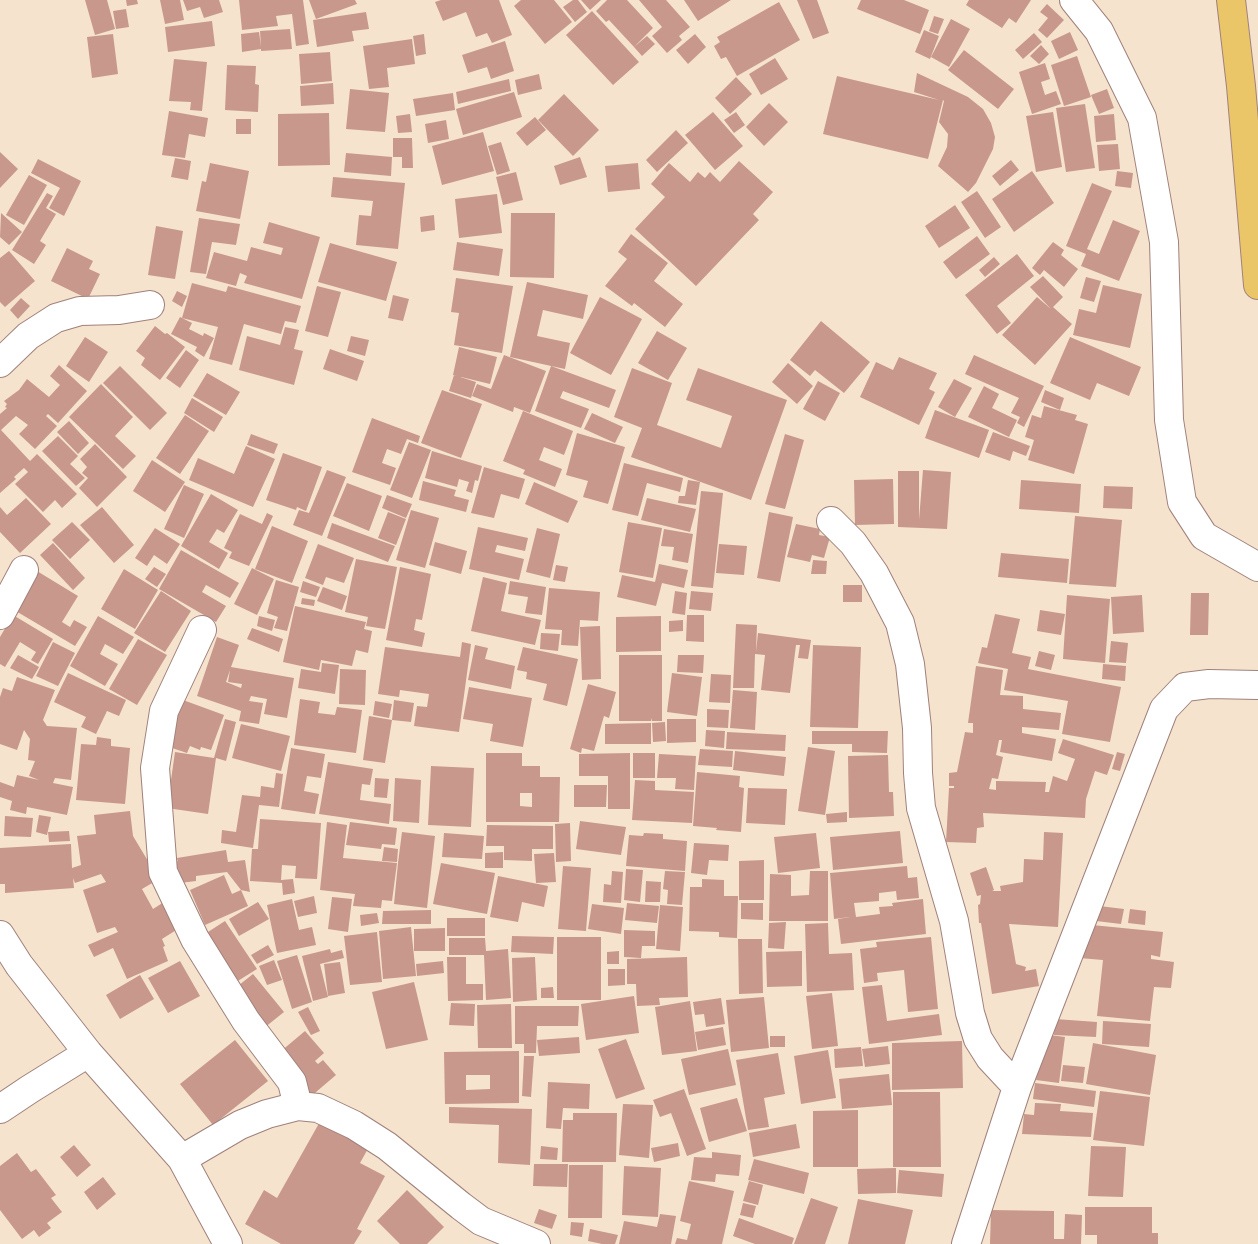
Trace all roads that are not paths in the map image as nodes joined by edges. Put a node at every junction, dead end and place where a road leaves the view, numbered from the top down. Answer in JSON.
{"nodes":[{"id":1,"x":1074,"y":0,"type":"edge"},
{"id":2,"x":1231,"y":0,"type":"edge"},
{"id":3,"x":1258,"y":285,"type":"edge"},
{"id":4,"x":150,"y":305,"type":"dead end"},
{"id":5,"x":0,"y":364,"type":"edge"},
{"id":6,"x":831,"y":520,"type":"dead end"},
{"id":7,"x":1258,"y":567,"type":"edge"},
{"id":8,"x":24,"y":570,"type":"dead end"},
{"id":9,"x":0,"y":616,"type":"edge"},
{"id":10,"x":202,"y":630,"type":"dead end"},
{"id":11,"x":1258,"y":685,"type":"edge"},
{"id":12,"x":0,"y":935,"type":"edge"},
{"id":13,"x":88,"y":1054,"type":"junction"},
{"id":14,"x":1017,"y":1087,"type":"junction"},
{"id":15,"x":298,"y":1106,"type":"junction"},
{"id":16,"x":0,"y":1109,"type":"edge"},
{"id":17,"x":182,"y":1159,"type":"junction"},
{"id":18,"x":228,"y":1244,"type":"edge"},
{"id":19,"x":536,"y":1244,"type":"edge"},
{"id":20,"x":966,"y":1244,"type":"edge"}],
"edges":[{"from":1,"to":7,"type":"street"},
{"from":2,"to":3,"type":"highway"},
{"from":4,"to":5,"type":"street"},
{"from":6,"to":14,"type":"street"},
{"from":8,"to":9,"type":"street"},
{"from":10,"to":15,"type":"street"},
{"from":11,"to":14,"type":"street"},
{"from":12,"to":13,"type":"street"},
{"from":13,"to":16,"type":"street"},
{"from":13,"to":17,"type":"street"},
{"from":14,"to":20,"type":"street"},
{"from":15,"to":17,"type":"street"},
{"from":15,"to":19,"type":"street"},
{"from":17,"to":18,"type":"street"}]}
